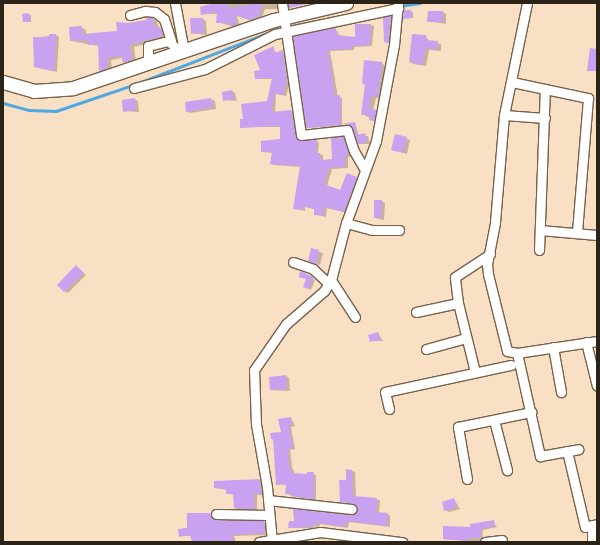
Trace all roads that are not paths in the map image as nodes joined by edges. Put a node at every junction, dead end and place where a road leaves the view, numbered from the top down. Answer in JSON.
{"nodes":[{"id":1,"x":175,"y":3,"type":"edge"},
{"id":2,"x":282,"y":3,"type":"edge"},
{"id":3,"x":346,"y":3,"type":"edge"},
{"id":4,"x":526,"y":3,"type":"edge"},
{"id":5,"x":398,"y":6,"type":"edge"},
{"id":6,"x":130,"y":15,"type":"dead end"},
{"id":7,"x":284,"y":25,"type":"junction"},
{"id":8,"x":171,"y":41,"type":"junction"},
{"id":9,"x":180,"y":52,"type":"junction"},
{"id":10,"x":148,"y":63,"type":"junction"},
{"id":11,"x":3,"y":82,"type":"edge"},
{"id":12,"x":512,"y":82,"type":"junction"},
{"id":13,"x":134,"y":88,"type":"dead end"},
{"id":14,"x":545,"y":90,"type":"junction"},
{"id":15,"x":504,"y":115,"type":"junction"},
{"id":16,"x":545,"y":118,"type":"junction"},
{"id":17,"x":365,"y":170,"type":"junction"},
{"id":18,"x":346,"y":223,"type":"junction"},
{"id":19,"x":400,"y":230,"type":"dead end"},
{"id":20,"x":540,"y":230,"type":"junction"},
{"id":21,"x":576,"y":231,"type":"junction"},
{"id":22,"x":597,"y":235,"type":"edge"},
{"id":23,"x":539,"y":250,"type":"dead end"},
{"id":24,"x":490,"y":254,"type":"junction"},
{"id":25,"x":294,"y":262,"type":"dead end"},
{"id":26,"x":330,"y":282,"type":"junction"},
{"id":27,"x":458,"y":303,"type":"junction"},
{"id":28,"x":416,"y":312,"type":"dead end"},
{"id":29,"x":355,"y":317,"type":"dead end"},
{"id":30,"x":466,"y":338,"type":"junction"},
{"id":31,"x":597,"y":341,"type":"edge"},
{"id":32,"x":586,"y":342,"type":"junction"},
{"id":33,"x":426,"y":348,"type":"dead end"},
{"id":34,"x":553,"y":348,"type":"junction"},
{"id":35,"x":517,"y":353,"type":"junction"},
{"id":36,"x":511,"y":364,"type":"dead end"},
{"id":37,"x":475,"y":372,"type":"junction"},
{"id":38,"x":597,"y":386,"type":"edge"},
{"id":39,"x":561,"y":392,"type":"dead end"},
{"id":40,"x":389,"y":409,"type":"dead end"},
{"id":41,"x":531,"y":412,"type":"junction"},
{"id":42,"x":494,"y":420,"type":"junction"},
{"id":43,"x":578,"y":449,"type":"dead end"},
{"id":44,"x":567,"y":451,"type":"junction"},
{"id":45,"x":507,"y":470,"type":"dead end"},
{"id":46,"x":467,"y":479,"type":"dead end"},
{"id":47,"x":268,"y":500,"type":"junction"},
{"id":48,"x":352,"y":509,"type":"dead end"},
{"id":49,"x":216,"y":514,"type":"dead end"},
{"id":50,"x":269,"y":515,"type":"junction"},
{"id":51,"x":595,"y":524,"type":"edge"},
{"id":52,"x":502,"y":540,"type":"dead end"},
{"id":53,"x":271,"y":541,"type":"edge"},
{"id":54,"x":259,"y":542,"type":"edge"},
{"id":55,"x":402,"y":542,"type":"edge"},
{"id":56,"x":484,"y":542,"type":"edge"},
{"id":57,"x":592,"y":542,"type":"edge"}],
"edges":[{"from":1,"to":9,"type":"street"},
{"from":2,"to":7,"type":"street"},
{"from":3,"to":7,"type":"street"},
{"from":4,"to":12,"type":"street"},
{"from":5,"to":7,"type":"street"},
{"from":5,"to":17,"type":"street"},
{"from":6,"to":8,"type":"street"},
{"from":7,"to":9,"type":"street"},
{"from":7,"to":13,"type":"street"},
{"from":7,"to":17,"type":"street"},
{"from":8,"to":9,"type":"street"},
{"from":8,"to":10,"type":"street"},
{"from":9,"to":10,"type":"street"},
{"from":10,"to":11,"type":"street"},
{"from":12,"to":14,"type":"street"},
{"from":12,"to":15,"type":"street"},
{"from":14,"to":16,"type":"street"},
{"from":14,"to":21,"type":"street"},
{"from":15,"to":16,"type":"street"},
{"from":15,"to":24,"type":"street"},
{"from":16,"to":20,"type":"street"},
{"from":17,"to":18,"type":"street"},
{"from":18,"to":19,"type":"street"},
{"from":18,"to":26,"type":"street"},
{"from":20,"to":21,"type":"street"},
{"from":20,"to":23,"type":"street"},
{"from":21,"to":22,"type":"street"},
{"from":24,"to":27,"type":"street"},
{"from":24,"to":35,"type":"street"},
{"from":25,"to":26,"type":"street"},
{"from":26,"to":29,"type":"street"},
{"from":26,"to":47,"type":"street"},
{"from":27,"to":28,"type":"street"},
{"from":27,"to":30,"type":"street"},
{"from":30,"to":33,"type":"street"},
{"from":30,"to":37,"type":"street"},
{"from":31,"to":32,"type":"street"},
{"from":32,"to":34,"type":"street"},
{"from":32,"to":38,"type":"street"},
{"from":34,"to":35,"type":"street"},
{"from":34,"to":39,"type":"street"},
{"from":35,"to":41,"type":"street"},
{"from":36,"to":37,"type":"street"},
{"from":37,"to":40,"type":"street"},
{"from":41,"to":42,"type":"street"},
{"from":41,"to":44,"type":"street"},
{"from":42,"to":45,"type":"street"},
{"from":42,"to":46,"type":"street"},
{"from":43,"to":44,"type":"street"},
{"from":44,"to":51,"type":"street"},
{"from":47,"to":48,"type":"street"},
{"from":47,"to":50,"type":"street"},
{"from":49,"to":50,"type":"street"},
{"from":50,"to":53,"type":"street"},
{"from":51,"to":57,"type":"street"},
{"from":52,"to":56,"type":"street"},
{"from":53,"to":54,"type":"street"},
{"from":53,"to":55,"type":"street"}]}
